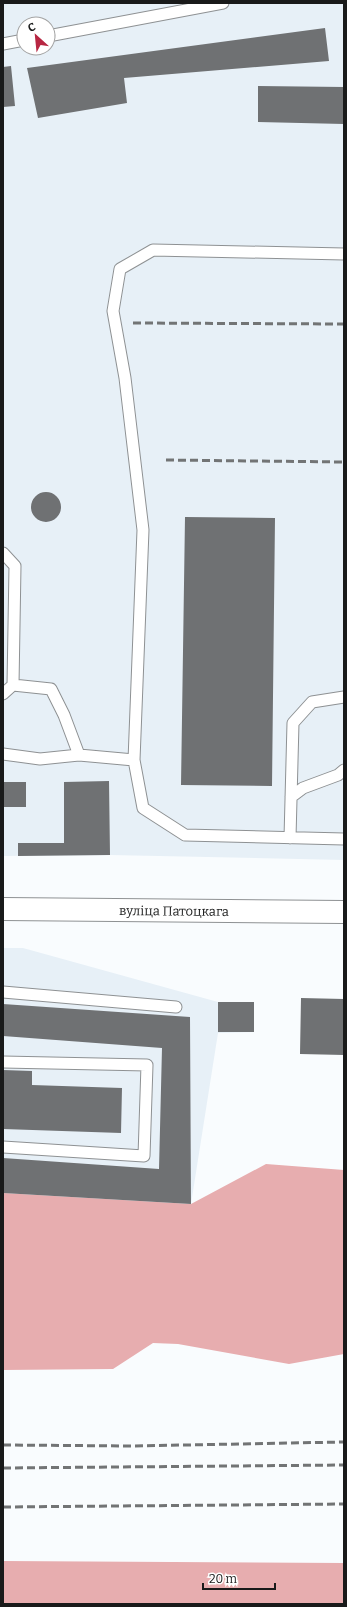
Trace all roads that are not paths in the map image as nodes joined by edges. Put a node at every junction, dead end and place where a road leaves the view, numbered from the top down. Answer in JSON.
{"nodes":[{"id":1,"x":223,"y":3,"type":"edge"},
{"id":2,"x":56,"y":34,"type":"edge"},
{"id":3,"x":16,"y":42,"type":"edge"},
{"id":4,"x":3,"y":44,"type":"edge"},
{"id":5,"x":344,"y":254,"type":"edge"},
{"id":6,"x":3,"y":553,"type":"edge"},
{"id":7,"x":13,"y":685,"type":"junction"},
{"id":8,"x":3,"y":694,"type":"edge"},
{"id":9,"x":344,"y":697,"type":"edge"},
{"id":10,"x":3,"y":754,"type":"edge"},
{"id":11,"x":79,"y":755,"type":"junction"},
{"id":12,"x":134,"y":760,"type":"junction"},
{"id":13,"x":344,"y":770,"type":"edge"},
{"id":14,"x":291,"y":797,"type":"junction"},
{"id":15,"x":290,"y":838,"type":"junction"},
{"id":16,"x":344,"y":839,"type":"edge"},
{"id":17,"x":3,"y":910,"type":"edge"},
{"id":18,"x":344,"y":912,"type":"edge"},
{"id":19,"x":3,"y":992,"type":"edge"},
{"id":20,"x":176,"y":1007,"type":"dead end"},
{"id":21,"x":3,"y":1062,"type":"edge"},
{"id":22,"x":3,"y":1147,"type":"edge"}],
"edges":[{"from":1,"to":2,"type":"lane"},
{"from":3,"to":4,"type":"lane"},
{"from":5,"to":12,"type":"lane"},
{"from":6,"to":7,"type":"lane"},
{"from":7,"to":8,"type":"lane"},
{"from":7,"to":11,"type":"lane"},
{"from":9,"to":14,"type":"lane"},
{"from":10,"to":11,"type":"lane"},
{"from":11,"to":12,"type":"lane"},
{"from":12,"to":15,"type":"lane"},
{"from":13,"to":14,"type":"lane"},
{"from":14,"to":15,"type":"lane"},
{"from":15,"to":16,"type":"lane"},
{"from":17,"to":18,"type":"street","name":"вуліца Патоцкага"},
{"from":19,"to":20,"type":"lane"},
{"from":21,"to":22,"type":"lane"}]}
